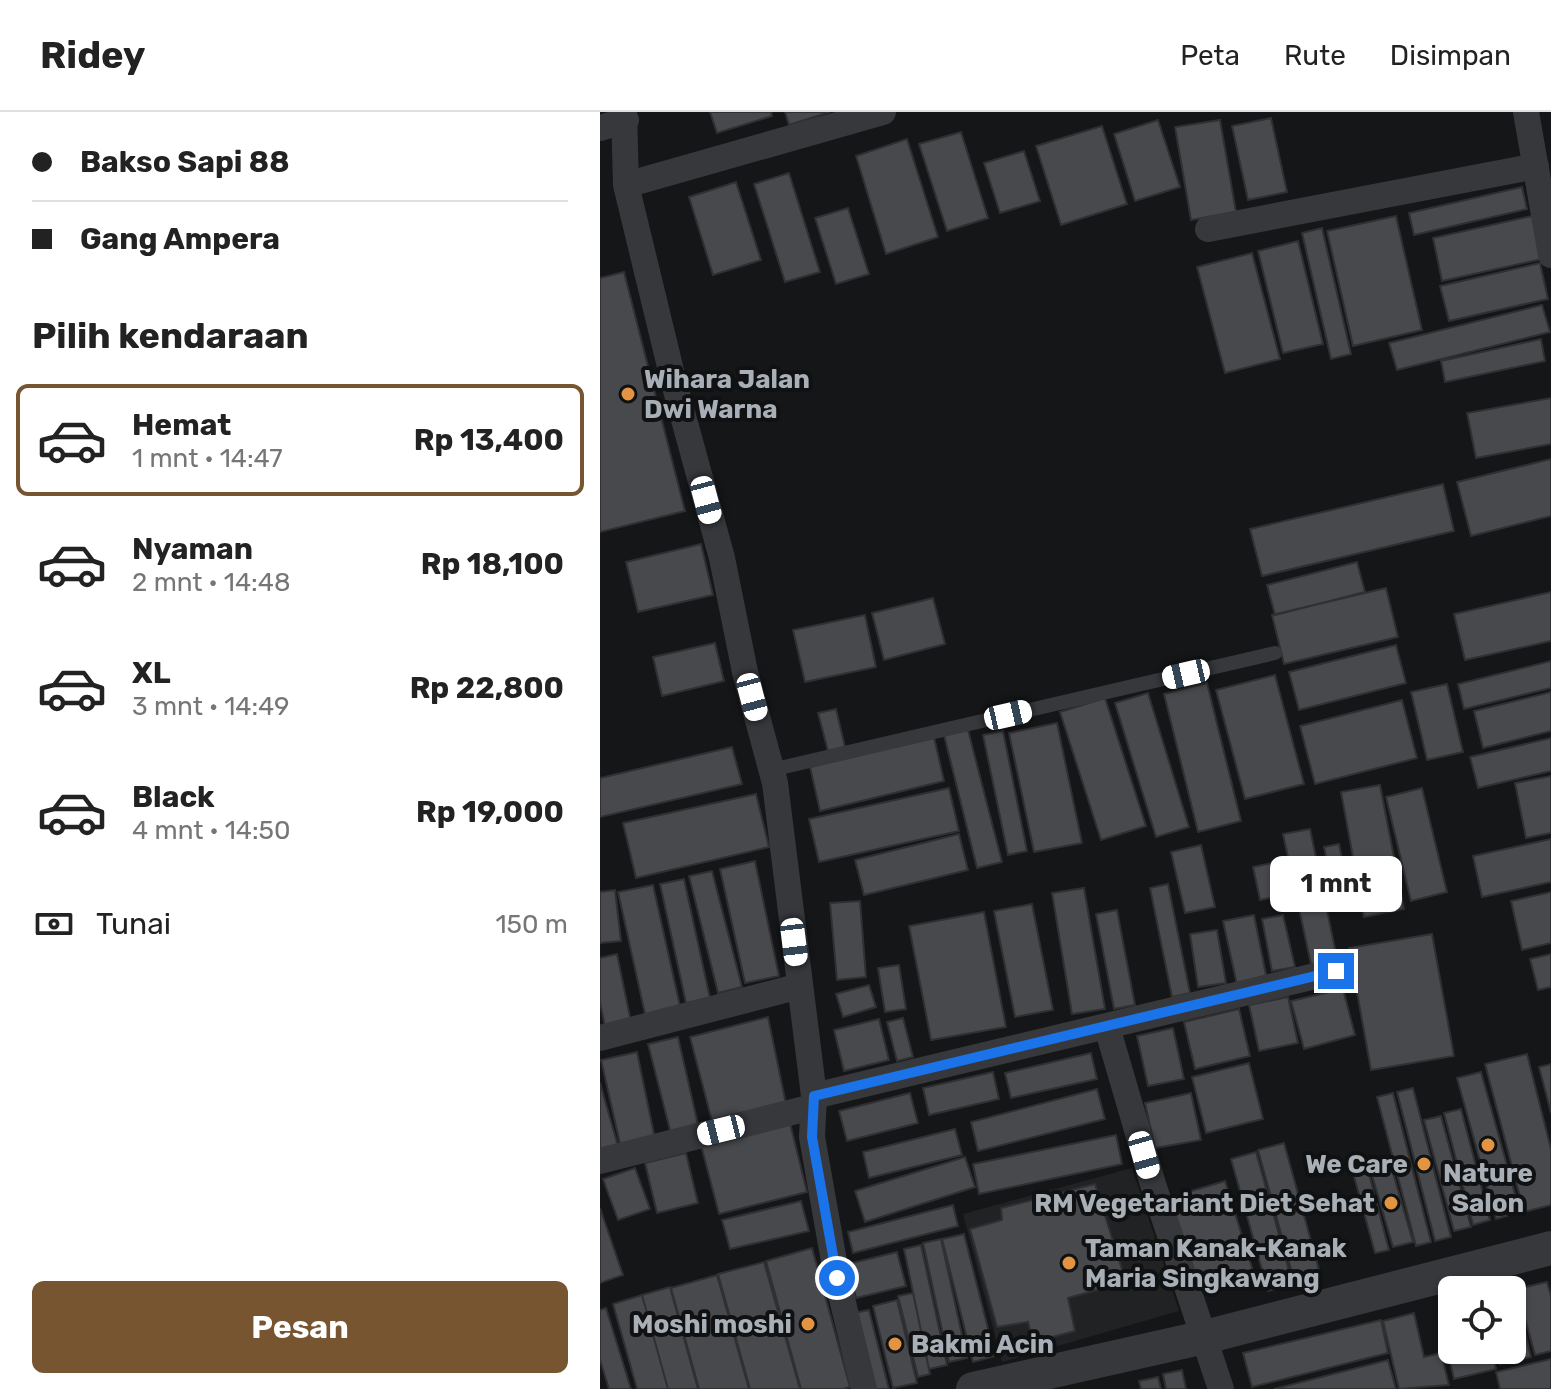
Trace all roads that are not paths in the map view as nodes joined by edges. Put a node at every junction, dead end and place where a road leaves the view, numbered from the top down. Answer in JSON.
{"nodes":[{"id":1,"x":883,"y":112,"type":"edge"},
{"id":2,"x":1526,"y":112,"type":"edge"},
{"id":3,"x":625,"y":116,"type":"edge"},
{"id":4,"x":600,"y":128,"type":"edge"},
{"id":5,"x":1536,"y":166,"type":"junction"},
{"id":6,"x":626,"y":185,"type":"junction"},
{"id":7,"x":1208,"y":229,"type":"dead end"},
{"id":8,"x":1551,"y":255,"type":"edge"},
{"id":9,"x":1275,"y":653,"type":"dead end"},
{"id":10,"x":771,"y":770,"type":"junction"},
{"id":11,"x":1336,"y":971,"type":"dead end"},
{"id":12,"x":800,"y":986,"type":"junction"},
{"id":13,"x":1107,"y":1027,"type":"junction"},
{"id":14,"x":600,"y":1038,"type":"edge"},
{"id":15,"x":813,"y":1101,"type":"junction"},
{"id":16,"x":600,"y":1161,"type":"edge"},
{"id":17,"x":1551,"y":1248,"type":"edge"},
{"id":18,"x":1205,"y":1337,"type":"junction"},
{"id":19,"x":864,"y":1389,"type":"edge"},
{"id":20,"x":973,"y":1389,"type":"edge"},
{"id":21,"x":1221,"y":1389,"type":"edge"}],
"edges":[{"from":1,"to":6,"type":"street"},
{"from":2,"to":5,"type":"street"},
{"from":3,"to":4,"type":"street"},
{"from":3,"to":6,"type":"street"},
{"from":5,"to":7,"type":"street"},
{"from":5,"to":8,"type":"street"},
{"from":6,"to":10,"type":"street"},
{"from":9,"to":10,"type":"lane"},
{"from":10,"to":12,"type":"street"},
{"from":11,"to":13,"type":"street"},
{"from":12,"to":14,"type":"street"},
{"from":12,"to":15,"type":"street"},
{"from":13,"to":15,"type":"street"},
{"from":13,"to":18,"type":"street"},
{"from":15,"to":16,"type":"street"},
{"from":15,"to":19,"type":"street"},
{"from":17,"to":18,"type":"street"},
{"from":18,"to":20,"type":"street"},
{"from":18,"to":21,"type":"street"}]}
